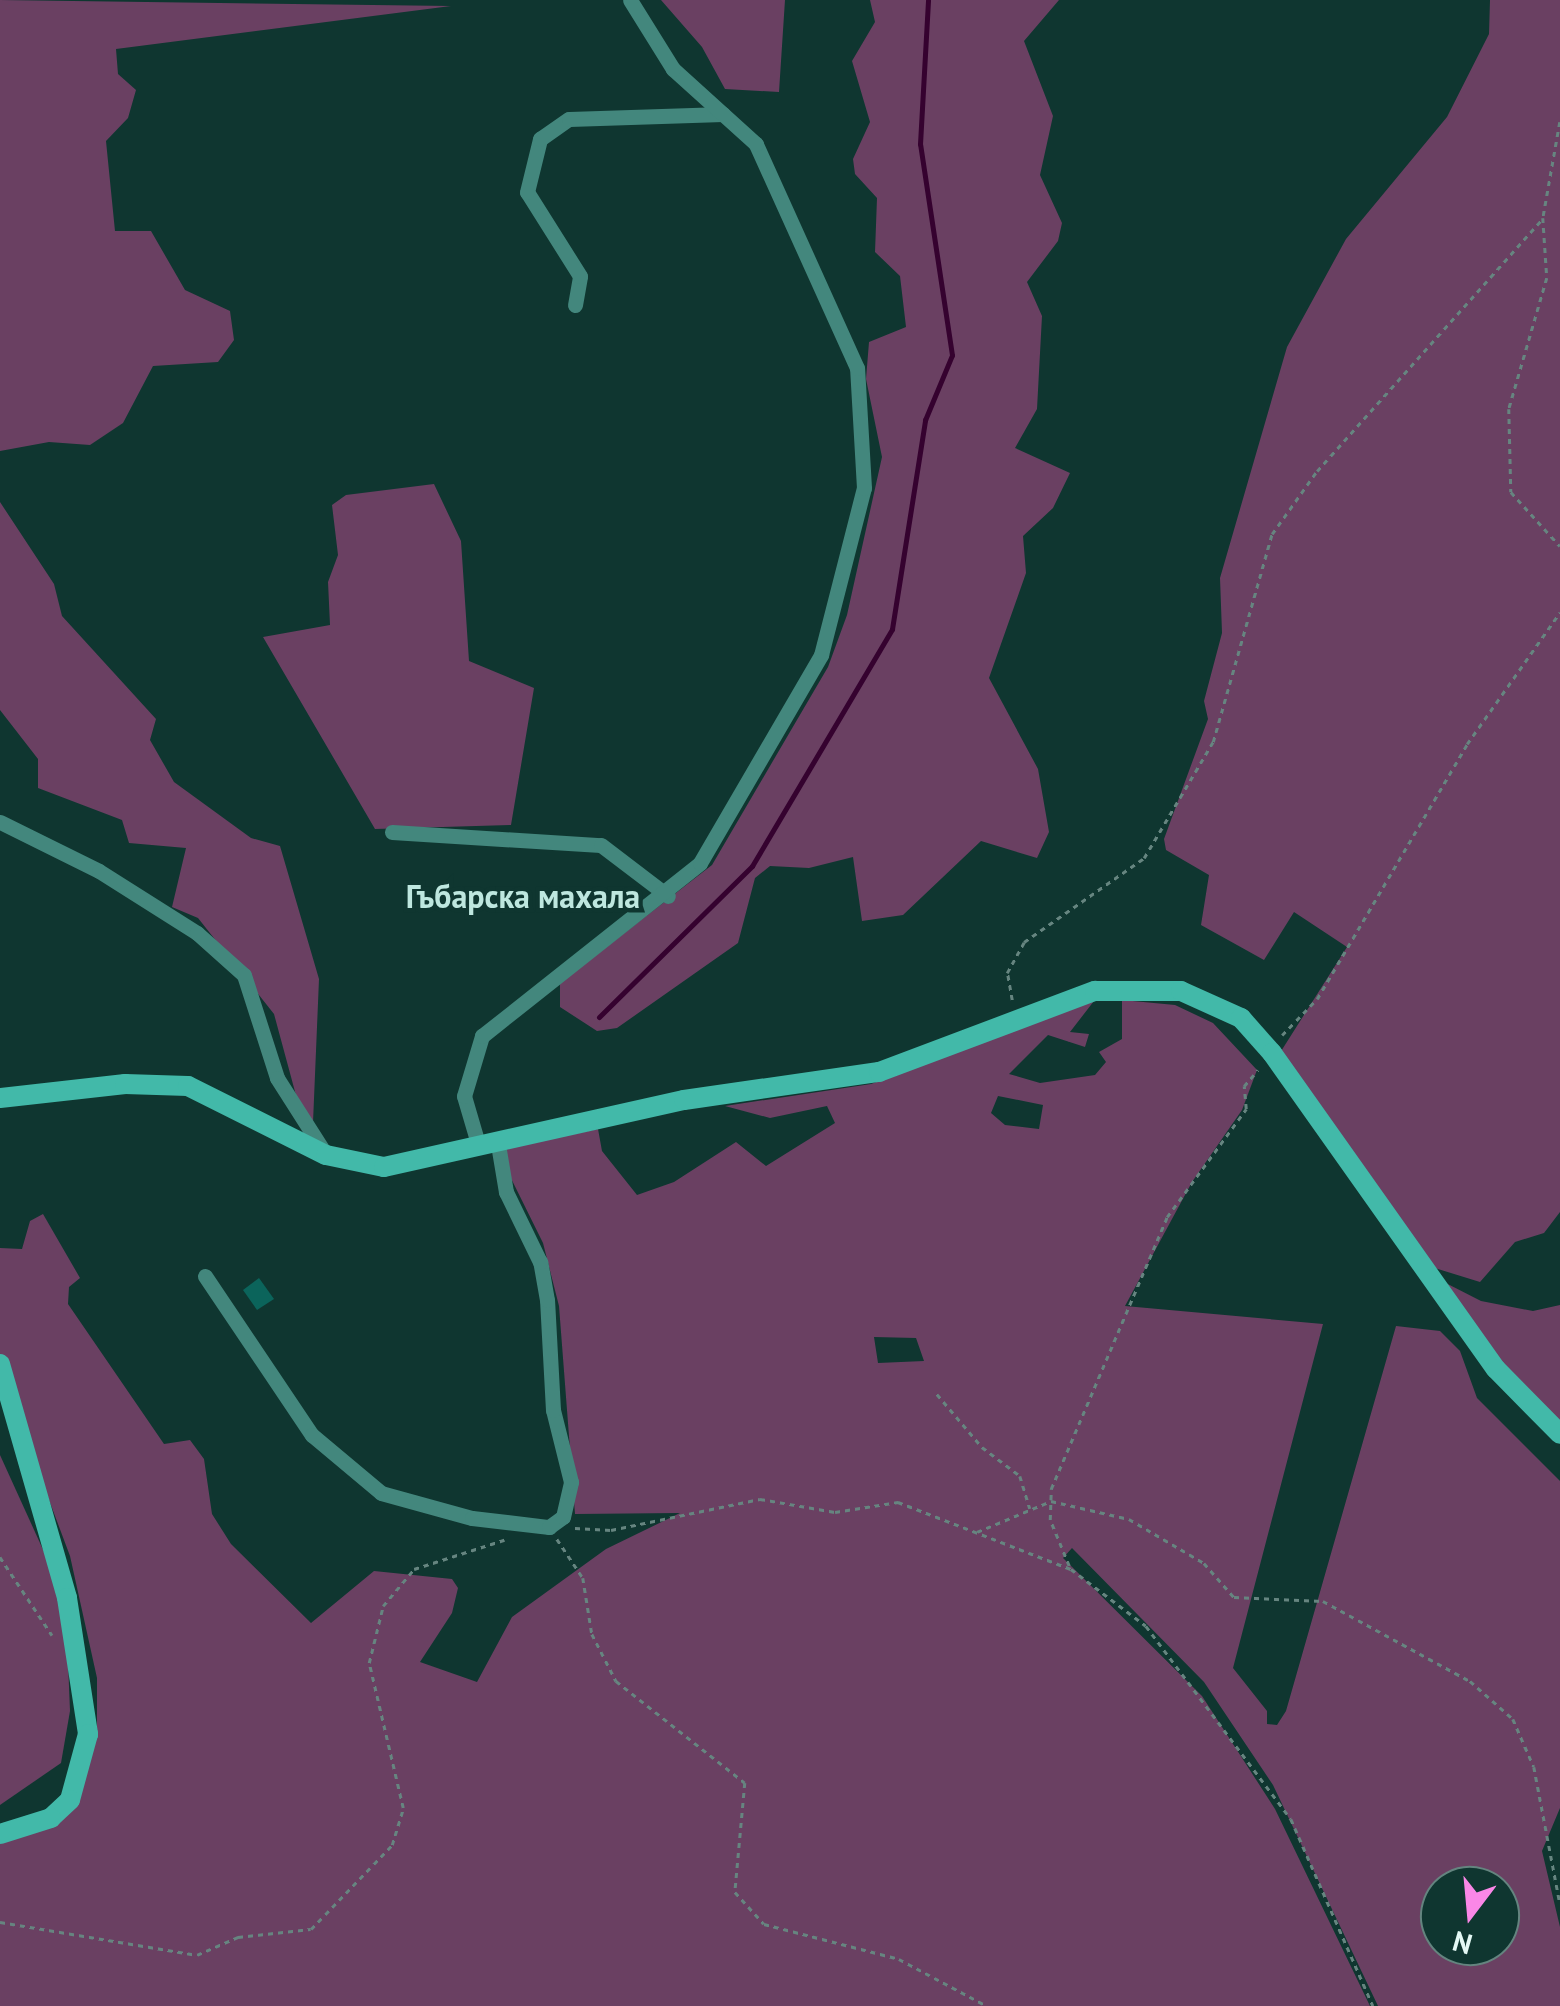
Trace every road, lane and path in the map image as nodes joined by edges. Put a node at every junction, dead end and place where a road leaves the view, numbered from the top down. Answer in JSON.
{"nodes":[{"id":1,"x":630,"y":0,"type":"edge"},
{"id":2,"x":723,"y":114,"type":"junction"},
{"id":3,"x":1560,"y":122,"type":"edge"},
{"id":4,"x":1543,"y":218,"type":"junction"},
{"id":5,"x":574,"y":306,"type":"dead end"},
{"id":6,"x":1560,"y":546,"type":"edge"},
{"id":7,"x":1560,"y":612,"type":"edge"},
{"id":8,"x":0,"y":822,"type":"edge"},
{"id":9,"x":392,"y":832,"type":"dead end"},
{"id":10,"x":668,"y":896,"type":"junction"},
{"id":11,"x":1015,"y":1022,"type":"junction"},
{"id":12,"x":1267,"y":1048,"type":"junction"},
{"id":13,"x":0,"y":1098,"type":"edge"},
{"id":14,"x":488,"y":1145,"type":"junction"},
{"id":15,"x":326,"y":1155,"type":"junction"},
{"id":16,"x":206,"y":1276,"type":"dead end"},
{"id":17,"x":0,"y":1364,"type":"edge"},
{"id":18,"x":937,"y":1394,"type":"dead end"},
{"id":19,"x":1560,"y":1434,"type":"edge"},
{"id":20,"x":1051,"y":1501,"type":"junction"},
{"id":21,"x":1030,"y":1510,"type":"junction"},
{"id":22,"x":549,"y":1527,"type":"junction"},
{"id":23,"x":977,"y":1532,"type":"junction"},
{"id":24,"x":515,"y":1537,"type":"dead end"},
{"id":25,"x":0,"y":1557,"type":"edge"},
{"id":26,"x":1071,"y":1569,"type":"junction"},
{"id":27,"x":58,"y":1644,"type":"dead end"},
{"id":28,"x":0,"y":1834,"type":"edge"},
{"id":29,"x":1560,"y":1903,"type":"edge"},
{"id":30,"x":0,"y":1922,"type":"edge"},
{"id":31,"x":987,"y":2006,"type":"edge"},
{"id":32,"x":1373,"y":2006,"type":"edge"}],
"edges":[{"from":1,"to":2,"type":"street"},
{"from":2,"to":5,"type":"street"},
{"from":2,"to":10,"type":"street"},
{"from":3,"to":4,"type":"path"},
{"from":4,"to":6,"type":"path"},
{"from":4,"to":11,"type":"path"},
{"from":7,"to":12,"type":"path"},
{"from":8,"to":15,"type":"street"},
{"from":9,"to":10,"type":"street"},
{"from":10,"to":14,"type":"street"},
{"from":11,"to":12,"type":"street"},
{"from":11,"to":14,"type":"street"},
{"from":12,"to":19,"type":"street"},
{"from":12,"to":20,"type":"path"},
{"from":13,"to":15,"type":"street"},
{"from":14,"to":15,"type":"street"},
{"from":14,"to":22,"type":"street"},
{"from":16,"to":22,"type":"street"},
{"from":17,"to":28,"type":"street"},
{"from":18,"to":21,"type":"path"},
{"from":20,"to":21,"type":"path"},
{"from":20,"to":26,"type":"path"},
{"from":20,"to":29,"type":"path"},
{"from":21,"to":23,"type":"path"},
{"from":22,"to":23,"type":"path"},
{"from":22,"to":31,"type":"path"},
{"from":23,"to":26,"type":"path"},
{"from":24,"to":30,"type":"path"},
{"from":25,"to":27,"type":"path"},
{"from":26,"to":32,"type":"path"}]}
